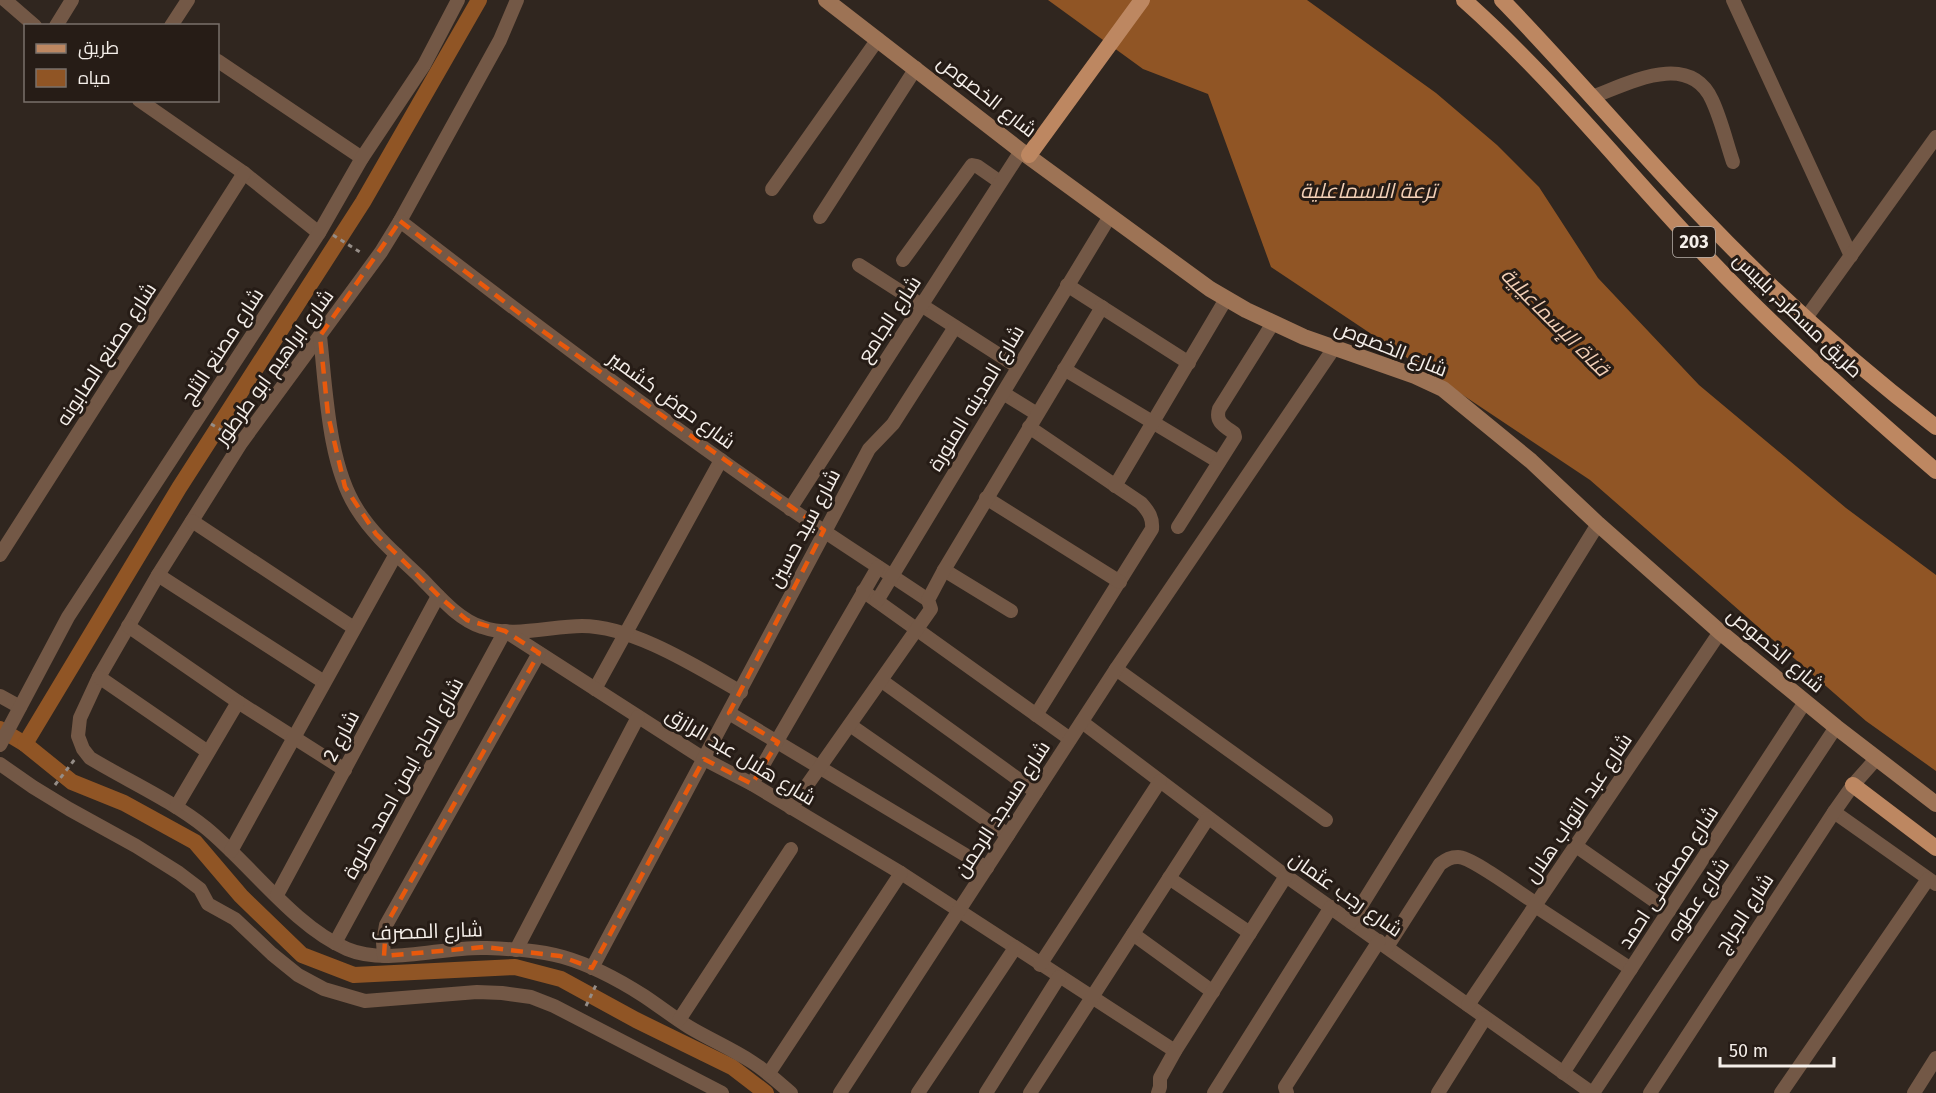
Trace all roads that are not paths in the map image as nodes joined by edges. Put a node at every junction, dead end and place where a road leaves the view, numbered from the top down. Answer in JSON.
{"nodes":[{"id":1,"x":5,"y":0,"type":"edge"},
{"id":2,"x":72,"y":0,"type":"edge"},
{"id":3,"x":188,"y":0,"type":"edge"},
{"id":4,"x":458,"y":0,"type":"edge"},
{"id":5,"x":517,"y":0,"type":"edge"},
{"id":6,"x":826,"y":0,"type":"edge"},
{"id":7,"x":1142,"y":0,"type":"edge"},
{"id":8,"x":1464,"y":0,"type":"edge"},
{"id":9,"x":1502,"y":0,"type":"edge"},
{"id":10,"x":1733,"y":0,"type":"edge"},
{"id":11,"x":33,"y":24,"type":"edge"},
{"id":12,"x":57,"y":24,"type":"edge"},
{"id":13,"x":172,"y":24,"type":"edge"},
{"id":14,"x":878,"y":39,"type":"junction"},
{"id":15,"x":219,"y":62,"type":"edge"},
{"id":16,"x":916,"y":68,"type":"junction"},
{"id":17,"x":1592,"y":97,"type":"junction"},
{"id":18,"x":142,"y":102,"type":"edge"},
{"id":19,"x":1936,"y":137,"type":"edge"},
{"id":20,"x":1025,"y":153,"type":"junction"},
{"id":21,"x":362,"y":158,"type":"junction"},
{"id":22,"x":1732,"y":162,"type":"dead end"},
{"id":23,"x":244,"y":173,"type":"junction"},
{"id":24,"x":1000,"y":182,"type":"junction"},
{"id":25,"x":772,"y":189,"type":"dead end"},
{"id":26,"x":1110,"y":216,"type":"junction"},
{"id":27,"x":820,"y":217,"type":"dead end"},
{"id":28,"x":400,"y":221,"type":"junction"},
{"id":29,"x":326,"y":234,"type":"junction"},
{"id":30,"x":1851,"y":256,"type":"junction"},
{"id":31,"x":903,"y":260,"type":"dead end"},
{"id":32,"x":859,"y":265,"type":"dead end"},
{"id":33,"x":1067,"y":285,"type":"junction"},
{"id":34,"x":1226,"y":299,"type":"junction"},
{"id":35,"x":921,"y":305,"type":"junction"},
{"id":36,"x":1102,"y":307,"type":"junction"},
{"id":37,"x":1806,"y":318,"type":"junction"},
{"id":38,"x":1273,"y":323,"type":"junction"},
{"id":39,"x":955,"y":327,"type":"junction"},
{"id":40,"x":320,"y":336,"type":"junction"},
{"id":41,"x":1334,"y":348,"type":"junction"},
{"id":42,"x":1189,"y":363,"type":"junction"},
{"id":43,"x":1018,"y":367,"type":"junction"},
{"id":44,"x":1064,"y":369,"type":"junction"},
{"id":45,"x":1002,"y":393,"type":"junction"},
{"id":46,"x":1037,"y":414,"type":"junction"},
{"id":47,"x":1152,"y":423,"type":"junction"},
{"id":48,"x":1029,"y":427,"type":"junction"},
{"id":49,"x":1936,"y":427,"type":"edge"},
{"id":50,"x":721,"y":460,"type":"junction"},
{"id":51,"x":1219,"y":462,"type":"junction"},
{"id":52,"x":1936,"y":471,"type":"edge"},
{"id":53,"x":1115,"y":486,"type":"junction"},
{"id":54,"x":986,"y":498,"type":"junction"},
{"id":55,"x":790,"y":509,"type":"junction"},
{"id":56,"x":192,"y":521,"type":"junction"},
{"id":57,"x":1598,"y":524,"type":"junction"},
{"id":58,"x":1178,"y":527,"type":"dead end"},
{"id":59,"x":824,"y":530,"type":"junction"},
{"id":60,"x":396,"y":554,"type":"junction"},
{"id":61,"x":0,"y":555,"type":"edge"},
{"id":62,"x":878,"y":567,"type":"junction"},
{"id":63,"x":944,"y":570,"type":"junction"},
{"id":64,"x":158,"y":575,"type":"junction"},
{"id":65,"x":892,"y":576,"type":"junction"},
{"id":66,"x":1120,"y":582,"type":"junction"},
{"id":67,"x":863,"y":591,"type":"junction"},
{"id":68,"x":438,"y":596,"type":"junction"},
{"id":69,"x":877,"y":601,"type":"junction"},
{"id":70,"x":930,"y":603,"type":"junction"},
{"id":71,"x":1011,"y":611,"type":"dead end"},
{"id":72,"x":128,"y":626,"type":"junction"},
{"id":73,"x":354,"y":628,"type":"junction"},
{"id":74,"x":917,"y":630,"type":"junction"},
{"id":75,"x":505,"y":631,"type":"junction"},
{"id":76,"x":1720,"y":632,"type":"junction"},
{"id":77,"x":626,"y":634,"type":"junction"},
{"id":78,"x":539,"y":653,"type":"junction"},
{"id":79,"x":1116,"y":669,"type":"junction"},
{"id":80,"x":99,"y":677,"type":"junction"},
{"id":81,"x":882,"y":681,"type":"junction"},
{"id":82,"x":324,"y":682,"type":"junction"},
{"id":83,"x":595,"y":689,"type":"junction"},
{"id":84,"x":741,"y":692,"type":"junction"},
{"id":85,"x":0,"y":696,"type":"edge"},
{"id":86,"x":238,"y":702,"type":"junction"},
{"id":87,"x":1805,"y":702,"type":"junction"},
{"id":88,"x":19,"y":710,"type":"junction"},
{"id":89,"x":729,"y":713,"type":"junction"},
{"id":90,"x":1036,"y":715,"type":"junction"},
{"id":91,"x":638,"y":717,"type":"junction"},
{"id":92,"x":1082,"y":722,"type":"junction"},
{"id":93,"x":850,"y":725,"type":"junction"},
{"id":94,"x":1836,"y":727,"type":"junction"},
{"id":95,"x":294,"y":738,"type":"junction"},
{"id":96,"x":1070,"y":740,"type":"junction"},
{"id":97,"x":778,"y":742,"type":"junction"},
{"id":98,"x":1,"y":743,"type":"edge"},
{"id":99,"x":208,"y":752,"type":"junction"},
{"id":100,"x":90,"y":758,"type":"joint"},
{"id":101,"x":705,"y":759,"type":"junction"},
{"id":102,"x":1876,"y":759,"type":"junction"},
{"id":103,"x":0,"y":764,"type":"edge"},
{"id":104,"x":820,"y":767,"type":"junction"},
{"id":105,"x":345,"y":770,"type":"junction"},
{"id":106,"x":1160,"y":781,"type":"junction"},
{"id":107,"x":752,"y":784,"type":"junction"},
{"id":108,"x":1854,"y":785,"type":"junction"},
{"id":109,"x":1036,"y":792,"type":"junction"},
{"id":110,"x":1936,"y":804,"type":"edge"},
{"id":111,"x":176,"y":807,"type":"junction"},
{"id":112,"x":791,"y":808,"type":"junction"},
{"id":113,"x":1834,"y":812,"type":"junction"},
{"id":114,"x":1208,"y":818,"type":"junction"},
{"id":115,"x":1326,"y":820,"type":"dead end"},
{"id":116,"x":1008,"y":835,"type":"junction"},
{"id":117,"x":1576,"y":846,"type":"junction"},
{"id":118,"x":1936,"y":848,"type":"edge"},
{"id":119,"x":791,"y":849,"type":"dead end"},
{"id":120,"x":231,"y":850,"type":"junction"},
{"id":121,"x":987,"y":868,"type":"junction"},
{"id":122,"x":901,"y":873,"type":"junction"},
{"id":123,"x":1286,"y":876,"type":"junction"},
{"id":124,"x":1169,"y":878,"type":"junction"},
{"id":125,"x":1932,"y":881,"type":"edge"},
{"id":126,"x":277,"y":895,"type":"junction"},
{"id":127,"x":1536,"y":905,"type":"junction"},
{"id":128,"x":1330,"y":907,"type":"junction"},
{"id":129,"x":959,"y":911,"type":"junction"},
{"id":130,"x":1669,"y":911,"type":"junction"},
{"id":131,"x":1351,"y":922,"type":"junction"},
{"id":132,"x":1250,"y":933,"type":"junction"},
{"id":133,"x":1133,"y":934,"type":"junction"},
{"id":134,"x":335,"y":943,"type":"junction"},
{"id":135,"x":1383,"y":944,"type":"junction"},
{"id":136,"x":1015,"y":948,"type":"junction"},
{"id":137,"x":516,"y":950,"type":"junction"},
{"id":138,"x":384,"y":956,"type":"junction"},
{"id":139,"x":1040,"y":965,"type":"junction"},
{"id":140,"x":592,"y":968,"type":"junction"},
{"id":141,"x":1631,"y":969,"type":"junction"},
{"id":142,"x":1059,"y":977,"type":"junction"},
{"id":143,"x":1213,"y":992,"type":"junction"},
{"id":144,"x":1091,"y":998,"type":"junction"},
{"id":145,"x":1468,"y":1005,"type":"junction"},
{"id":146,"x":1485,"y":1018,"type":"junction"},
{"id":147,"x":679,"y":1020,"type":"junction"},
{"id":148,"x":1175,"y":1051,"type":"junction"},
{"id":149,"x":1936,"y":1058,"type":"edge"},
{"id":150,"x":769,"y":1073,"type":"junction"},
{"id":151,"x":1563,"y":1073,"type":"junction"},
{"id":152,"x":722,"y":1093,"type":"edge"},
{"id":153,"x":791,"y":1093,"type":"edge"},
{"id":154,"x":840,"y":1093,"type":"edge"},
{"id":155,"x":918,"y":1093,"type":"edge"},
{"id":156,"x":986,"y":1093,"type":"edge"},
{"id":157,"x":1030,"y":1093,"type":"edge"},
{"id":158,"x":1158,"y":1093,"type":"edge"},
{"id":159,"x":1214,"y":1093,"type":"edge"},
{"id":160,"x":1287,"y":1093,"type":"edge"},
{"id":161,"x":1438,"y":1093,"type":"edge"},
{"id":162,"x":1592,"y":1093,"type":"edge"},
{"id":163,"x":1650,"y":1093,"type":"edge"},
{"id":164,"x":1781,"y":1093,"type":"edge"},
{"id":165,"x":1914,"y":1093,"type":"edge"}],
"edges":[{"from":1,"to":11,"type":"street"},
{"from":2,"to":12,"type":"street"},
{"from":3,"to":13,"type":"street"},
{"from":4,"to":21,"type":"street","name":"شارع مصنع الثلج"},
{"from":5,"to":28,"type":"street","name":"شارع ابراهيم ابو طرطور"},
{"from":6,"to":14,"type":"main road","name":"شارع الخصوص"},
{"from":7,"to":20,"type":"main road"},
{"from":8,"to":52,"type":"main road","name":"طريق مسطرد, بلبيس","number":"203"},
{"from":9,"to":17,"type":"main road","name":"طريق مسطرد, بلبيس","number":"203"},
{"from":10,"to":30,"type":"street"},
{"from":14,"to":16,"type":"main road","name":"شارع الخصوص"},
{"from":14,"to":25,"type":"street"},
{"from":15,"to":21,"type":"street"},
{"from":16,"to":20,"type":"main road","name":"شارع الخصوص"},
{"from":16,"to":27,"type":"street"},
{"from":17,"to":22,"type":"street"},
{"from":17,"to":37,"type":"main road","name":"طريق مسطرد, بلبيس","number":"203"},
{"from":18,"to":23,"type":"street"},
{"from":19,"to":30,"type":"street"},
{"from":20,"to":24,"type":"street","name":"شارع الجامع"},
{"from":20,"to":26,"type":"main road","name":"شارع الخصوص"},
{"from":21,"to":29,"type":"street","name":"شارع مصنع الثلج"},
{"from":23,"to":29,"type":"street"},
{"from":23,"to":61,"type":"street","name":"شارع مصنع الصابونه"},
{"from":24,"to":31,"type":"street"},
{"from":24,"to":35,"type":"street","name":"شارع الجامع"},
{"from":26,"to":33,"type":"street","name":"شارع المدينه المنورة"},
{"from":26,"to":34,"type":"main road","name":"شارع الخصوص"},
{"from":28,"to":40,"type":"street","name":"شارع ابراهيم ابو طرطور"},
{"from":28,"to":50,"type":"street","name":"شارع حوض كشمير"},
{"from":29,"to":88,"type":"street","name":"شارع مصنع الثلج"},
{"from":30,"to":37,"type":"street"},
{"from":32,"to":35,"type":"street"},
{"from":33,"to":36,"type":"street"},
{"from":33,"to":43,"type":"street","name":"شارع المدينه المنورة"},
{"from":34,"to":38,"type":"main road","name":"شارع الخصوص"},
{"from":34,"to":42,"type":"street"},
{"from":35,"to":39,"type":"street"},
{"from":35,"to":55,"type":"street","name":"شارع الجامع"},
{"from":36,"to":42,"type":"street"},
{"from":36,"to":44,"type":"street"},
{"from":37,"to":49,"type":"main road","name":"طريق مسطرد, بلبيس","number":"203"},
{"from":38,"to":41,"type":"main road","name":"شارع الخصوص"},
{"from":38,"to":51,"type":"street"},
{"from":39,"to":43,"type":"street"},
{"from":39,"to":59,"type":"street","name":"شارع سيد حسين"},
{"from":40,"to":56,"type":"street","name":"شارع ابراهيم ابو طرطور"},
{"from":40,"to":60,"type":"street"},
{"from":41,"to":57,"type":"main road","name":"شارع الخصوص"},
{"from":41,"to":79,"type":"street","name":"شارع مسجد الرحمن"},
{"from":42,"to":47,"type":"street"},
{"from":43,"to":45,"type":"street","name":"شارع المدينه المنورة"},
{"from":44,"to":46,"type":"street"},
{"from":44,"to":47,"type":"street"},
{"from":45,"to":46,"type":"street"},
{"from":45,"to":65,"type":"street","name":"شارع المدينه المنورة"},
{"from":46,"to":48,"type":"street"},
{"from":47,"to":51,"type":"street"},
{"from":47,"to":53,"type":"street"},
{"from":48,"to":53,"type":"street"},
{"from":48,"to":54,"type":"street"},
{"from":50,"to":55,"type":"street","name":"شارع حوض كشمير"},
{"from":50,"to":77,"type":"street"},
{"from":51,"to":58,"type":"street"},
{"from":53,"to":66,"type":"street"},
{"from":54,"to":63,"type":"street"},
{"from":54,"to":66,"type":"street"},
{"from":55,"to":59,"type":"street","name":"شارع حوض كشمير"},
{"from":56,"to":64,"type":"street","name":"شارع ابراهيم ابو طرطور"},
{"from":56,"to":73,"type":"street"},
{"from":57,"to":76,"type":"main road","name":"شارع الخصوص"},
{"from":57,"to":131,"type":"street"},
{"from":59,"to":62,"type":"street","name":"شارع حوض كشمير"},
{"from":59,"to":84,"type":"street","name":"شارع سيد حسين"},
{"from":60,"to":68,"type":"street"},
{"from":60,"to":73,"type":"street"},
{"from":62,"to":65,"type":"street","name":"شارع حوض كشمير"},
{"from":62,"to":67,"type":"street"},
{"from":63,"to":70,"type":"street"},
{"from":63,"to":71,"type":"street"},
{"from":64,"to":72,"type":"street","name":"شارع ابراهيم ابو طرطور"},
{"from":64,"to":82,"type":"street"},
{"from":65,"to":69,"type":"street","name":"شارع المدينه المنورة"},
{"from":65,"to":70,"type":"street","name":"شارع حوض كشمير"},
{"from":66,"to":90,"type":"street"},
{"from":67,"to":69,"type":"street"},
{"from":67,"to":97,"type":"street"},
{"from":68,"to":75,"type":"street"},
{"from":68,"to":105,"type":"street","name":"شارع 2"},
{"from":69,"to":74,"type":"street"},
{"from":70,"to":74,"type":"street"},
{"from":72,"to":80,"type":"street","name":"شارع ابراهيم ابو طرطور"},
{"from":72,"to":86,"type":"street"},
{"from":73,"to":82,"type":"street"},
{"from":74,"to":81,"type":"street"},
{"from":74,"to":90,"type":"street"},
{"from":75,"to":77,"type":"street"},
{"from":75,"to":78,"type":"street","name":"شارع هلال عبد الرازق"},
{"from":75,"to":134,"type":"street","name":"شارع الحاج ايمن احمد حلاوة"},
{"from":76,"to":87,"type":"main road","name":"شارع الخصوص"},
{"from":76,"to":117,"type":"street","name":"شارع عبد التواب هلال"},
{"from":77,"to":83,"type":"street"},
{"from":77,"to":84,"type":"street"},
{"from":78,"to":83,"type":"street","name":"شارع هلال عبد الرازق"},
{"from":78,"to":138,"type":"street"},
{"from":79,"to":92,"type":"street","name":"شارع مسجد الرحمن"},
{"from":79,"to":115,"type":"street"},
{"from":80,"to":99,"type":"street"},
{"from":80,"to":100,"type":"street","name":"شارع ابراهيم ابو طرطور"},
{"from":81,"to":93,"type":"street"},
{"from":81,"to":109,"type":"street"},
{"from":82,"to":95,"type":"street"},
{"from":83,"to":91,"type":"street","name":"شارع هلال عبد الرازق"},
{"from":84,"to":89,"type":"street","name":"شارع سيد حسين"},
{"from":85,"to":88,"type":"street"},
{"from":86,"to":95,"type":"street"},
{"from":86,"to":99,"type":"street"},
{"from":87,"to":94,"type":"main road","name":"شارع الخصوص"},
{"from":87,"to":130,"type":"street","name":"شارع مصطفى احمد"},
{"from":88,"to":98,"type":"street","name":"شارع مصنع الثلج"},
{"from":89,"to":97,"type":"street"},
{"from":89,"to":101,"type":"street","name":"شارع سيد حسين"},
{"from":90,"to":96,"type":"street"},
{"from":91,"to":101,"type":"street","name":"شارع هلال عبد الرازق"},
{"from":91,"to":137,"type":"street"},
{"from":92,"to":96,"type":"street","name":"شارع مسجد الرحمن"},
{"from":92,"to":106,"type":"street","name":"شارع رجب عثمان"},
{"from":93,"to":104,"type":"street"},
{"from":93,"to":116,"type":"street"},
{"from":94,"to":102,"type":"main road","name":"شارع الخصوص"},
{"from":94,"to":162,"type":"street","name":"شارع عطوه"},
{"from":95,"to":105,"type":"street"},
{"from":95,"to":120,"type":"street"},
{"from":96,"to":109,"type":"street","name":"شارع مسجد الرحمن"},
{"from":97,"to":104,"type":"street"},
{"from":97,"to":107,"type":"street"},
{"from":99,"to":111,"type":"street"},
{"from":100,"to":111,"type":"street","name":"شارع المصرف"},
{"from":101,"to":107,"type":"street","name":"شارع هلال عبد الرازق"},
{"from":101,"to":140,"type":"street","name":"شارع سيد حسين"},
{"from":102,"to":108,"type":"street","name":"شارع الجراج"},
{"from":102,"to":110,"type":"main road","name":"شارع الخصوص"},
{"from":103,"to":152,"type":"street"},
{"from":104,"to":112,"type":"street"},
{"from":104,"to":121,"type":"street"},
{"from":105,"to":126,"type":"street","name":"شارع 2"},
{"from":106,"to":114,"type":"street","name":"شارع رجب عثمان"},
{"from":106,"to":139,"type":"street"},
{"from":107,"to":112,"type":"street","name":"شارع هلال عبد الرازق"},
{"from":108,"to":113,"type":"street","name":"شارع الجراج"},
{"from":108,"to":118,"type":"main road"},
{"from":109,"to":116,"type":"street","name":"شارع مسجد الرحمن"},
{"from":111,"to":120,"type":"street","name":"شارع المصرف"},
{"from":112,"to":122,"type":"street","name":"شارع هلال عبد الرازق"},
{"from":113,"to":125,"type":"street"},
{"from":113,"to":163,"type":"street","name":"شارع الجراج"},
{"from":114,"to":123,"type":"street","name":"شارع رجب عثمان"},
{"from":114,"to":124,"type":"street"},
{"from":116,"to":121,"type":"street","name":"شارع مسجد الرحمن"},
{"from":117,"to":127,"type":"street","name":"شارع عبد التواب هلال"},
{"from":117,"to":130,"type":"street"},
{"from":119,"to":147,"type":"street"},
{"from":120,"to":126,"type":"street","name":"شارع المصرف"},
{"from":121,"to":129,"type":"street","name":"شارع مسجد الرحمن"},
{"from":122,"to":129,"type":"street","name":"شارع هلال عبد الرازق"},
{"from":122,"to":150,"type":"street"},
{"from":123,"to":128,"type":"street","name":"شارع رجب عثمان"},
{"from":123,"to":132,"type":"street"},
{"from":124,"to":132,"type":"street"},
{"from":124,"to":133,"type":"street"},
{"from":125,"to":164,"type":"street"},
{"from":126,"to":134,"type":"street","name":"شارع المصرف"},
{"from":127,"to":135,"type":"street"},
{"from":127,"to":141,"type":"street"},
{"from":127,"to":145,"type":"street","name":"شارع عبد التواب هلال"},
{"from":128,"to":131,"type":"street","name":"شارع رجب عثمان"},
{"from":128,"to":159,"type":"street"},
{"from":129,"to":136,"type":"street","name":"شارع هلال عبد الرازق"},
{"from":129,"to":154,"type":"street","name":"شارع مسجد الرحمن"},
{"from":130,"to":141,"type":"street","name":"شارع مصطفى احمد"},
{"from":131,"to":135,"type":"street","name":"شارع رجب عثمان"},
{"from":132,"to":143,"type":"street"},
{"from":133,"to":143,"type":"street"},
{"from":133,"to":144,"type":"street"},
{"from":134,"to":138,"type":"street","name":"شارع المصرف"},
{"from":135,"to":145,"type":"street","name":"شارع رجب عثمان"},
{"from":135,"to":160,"type":"street"},
{"from":136,"to":139,"type":"street","name":"شارع هلال عبد الرازق"},
{"from":136,"to":155,"type":"street"},
{"from":137,"to":138,"type":"street","name":"شارع المصرف"},
{"from":137,"to":140,"type":"street","name":"شارع المصرف"},
{"from":139,"to":142,"type":"street","name":"شارع هلال عبد الرازق"},
{"from":140,"to":147,"type":"street","name":"شارع المصرف"},
{"from":141,"to":151,"type":"street","name":"شارع مصطفى احمد"},
{"from":142,"to":144,"type":"street","name":"شارع هلال عبد الرازق"},
{"from":142,"to":156,"type":"street"},
{"from":143,"to":148,"type":"street"},
{"from":144,"to":148,"type":"street","name":"شارع هلال عبد الرازق"},
{"from":144,"to":157,"type":"street"},
{"from":145,"to":146,"type":"street","name":"شارع رجب عثمان"},
{"from":146,"to":151,"type":"street","name":"شارع رجب عثمان"},
{"from":146,"to":161,"type":"street"},
{"from":147,"to":150,"type":"street","name":"شارع المصرف"},
{"from":148,"to":158,"type":"street"},
{"from":149,"to":165,"type":"street"},
{"from":150,"to":153,"type":"street","name":"شارع المصرف"},
{"from":151,"to":162,"type":"street","name":"شارع رجب عثمان"}]}
